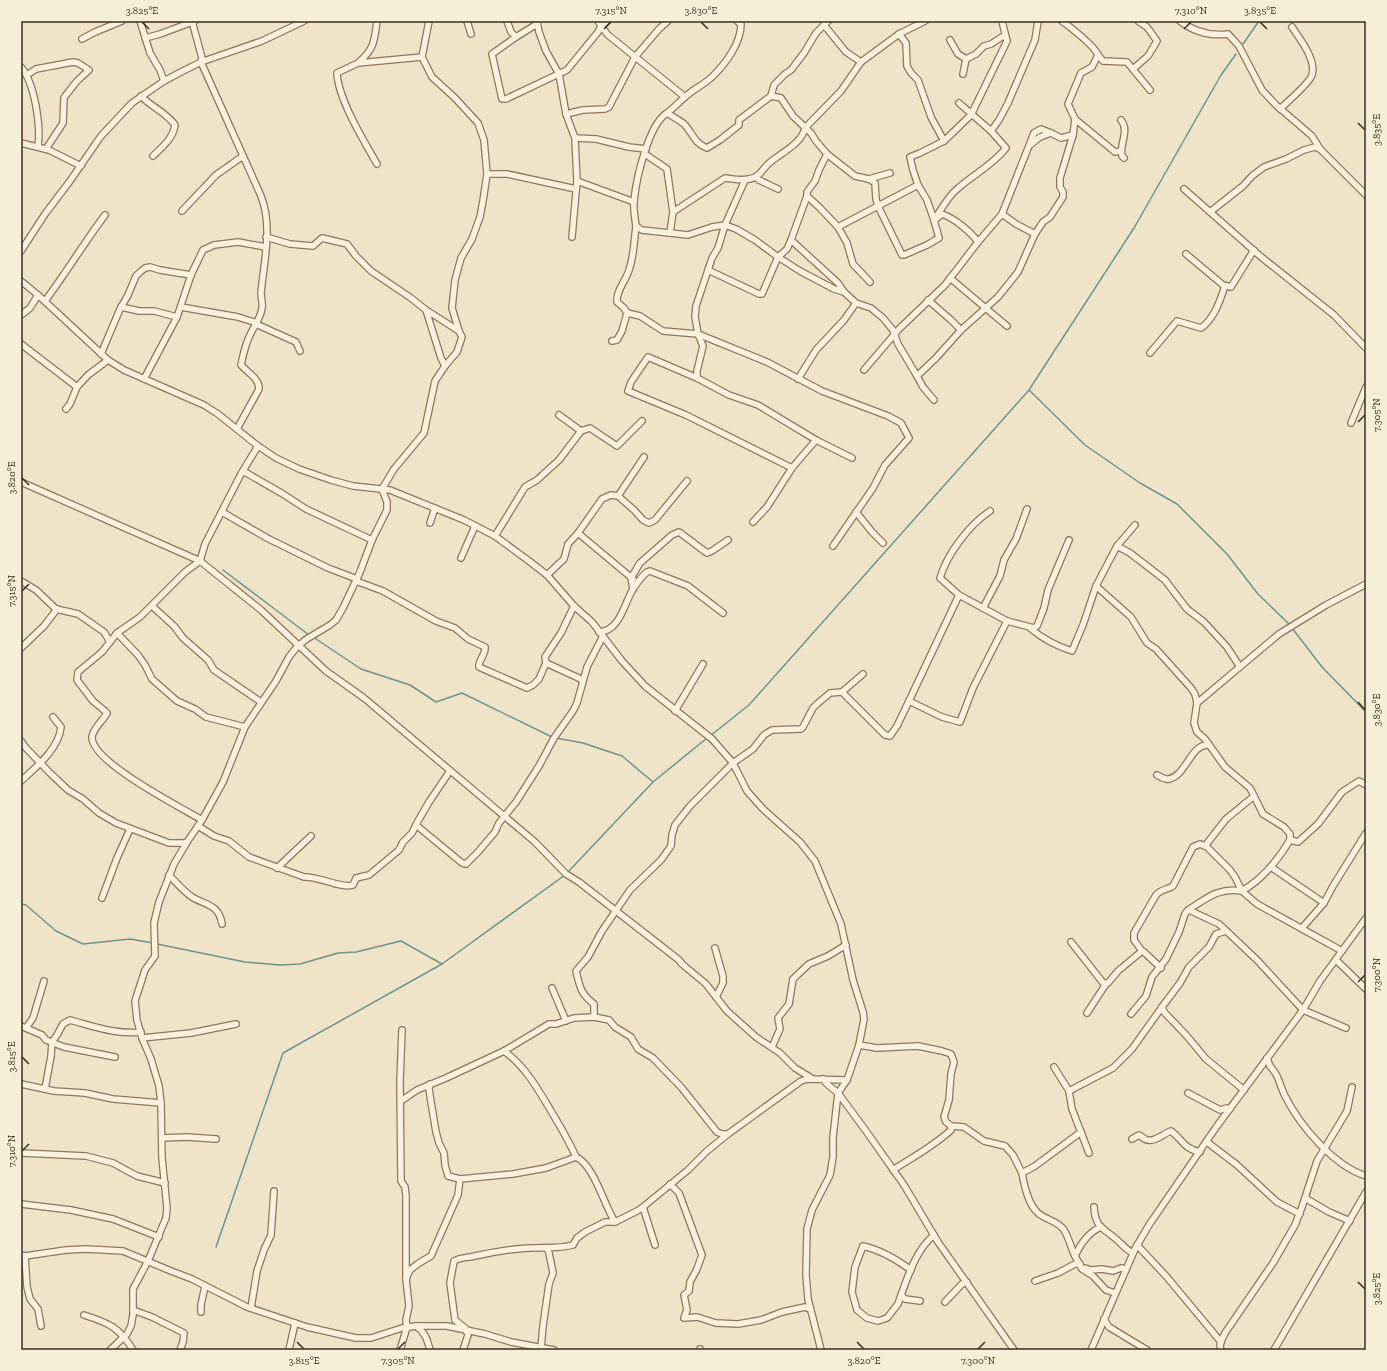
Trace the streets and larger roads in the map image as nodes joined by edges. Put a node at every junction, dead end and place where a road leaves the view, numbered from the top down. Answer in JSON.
{"nodes":[{"id":1,"x":122,"y":21,"type":"edge"},
{"id":2,"x":140,"y":21,"type":"edge"},
{"id":3,"x":193,"y":21,"type":"edge"},
{"id":4,"x":304,"y":21,"type":"edge"},
{"id":5,"x":377,"y":21,"type":"edge"},
{"id":6,"x":429,"y":21,"type":"edge"},
{"id":7,"x":468,"y":21,"type":"edge"},
{"id":8,"x":507,"y":21,"type":"edge"},
{"id":9,"x":607,"y":21,"type":"edge"},
{"id":10,"x":668,"y":21,"type":"edge"},
{"id":11,"x":737,"y":21,"type":"edge"},
{"id":12,"x":925,"y":21,"type":"edge"},
{"id":13,"x":1002,"y":21,"type":"edge"},
{"id":14,"x":1038,"y":21,"type":"edge"},
{"id":15,"x":1062,"y":21,"type":"edge"},
{"id":16,"x":1138,"y":21,"type":"edge"},
{"id":17,"x":1180,"y":21,"type":"edge"},
{"id":18,"x":537,"y":22,"type":"edge"},
{"id":19,"x":826,"y":23,"type":"edge"},
{"id":20,"x":600,"y":24,"type":"edge"},
{"id":21,"x":1292,"y":27,"type":"dead end"},
{"id":22,"x":471,"y":34,"type":"dead end"},
{"id":23,"x":899,"y":34,"type":"junction"},
{"id":24,"x":1005,"y":35,"type":"junction"},
{"id":25,"x":516,"y":37,"type":"junction"},
{"id":26,"x":145,"y":38,"type":"junction"},
{"id":27,"x":82,"y":39,"type":"dead end"},
{"id":28,"x":950,"y":40,"type":"dead end"},
{"id":29,"x":1098,"y":55,"type":"junction"},
{"id":30,"x":422,"y":57,"type":"junction"},
{"id":31,"x":635,"y":57,"type":"junction"},
{"id":32,"x":966,"y":59,"type":"junction"},
{"id":33,"x":204,"y":60,"type":"junction"},
{"id":34,"x":861,"y":62,"type":"junction"},
{"id":35,"x":358,"y":63,"type":"junction"},
{"id":36,"x":21,"y":67,"type":"edge"},
{"id":37,"x":1133,"y":69,"type":"junction"},
{"id":38,"x":559,"y":74,"type":"junction"},
{"id":39,"x":963,"y":74,"type":"dead end"},
{"id":40,"x":27,"y":75,"type":"junction"},
{"id":41,"x":164,"y":81,"type":"junction"},
{"id":42,"x":1150,"y":90,"type":"dead end"},
{"id":43,"x":141,"y":96,"type":"junction"},
{"id":44,"x":771,"y":96,"type":"junction"},
{"id":45,"x":685,"y":97,"type":"junction"},
{"id":46,"x":959,"y":103,"type":"dead end"},
{"id":47,"x":1280,"y":109,"type":"junction"},
{"id":48,"x":667,"y":113,"type":"junction"},
{"id":49,"x":566,"y":114,"type":"junction"},
{"id":50,"x":971,"y":115,"type":"junction"},
{"id":51,"x":1075,"y":120,"type":"junction"},
{"id":52,"x":1121,"y":120,"type":"dead end"},
{"id":53,"x":805,"y":128,"type":"junction"},
{"id":54,"x":991,"y":132,"type":"junction"},
{"id":55,"x":1073,"y":135,"type":"junction"},
{"id":56,"x":575,"y":138,"type":"junction"},
{"id":57,"x":944,"y":141,"type":"junction"},
{"id":58,"x":21,"y":143,"type":"edge"},
{"id":59,"x":38,"y":147,"type":"junction"},
{"id":60,"x":1320,"y":149,"type":"junction"},
{"id":61,"x":46,"y":150,"type":"junction"},
{"id":62,"x":1121,"y":151,"type":"junction"},
{"id":63,"x":645,"y":152,"type":"junction"},
{"id":64,"x":827,"y":154,"type":"junction"},
{"id":65,"x":153,"y":156,"type":"dead end"},
{"id":66,"x":243,"y":156,"type":"junction"},
{"id":67,"x":1124,"y":158,"type":"dead end"},
{"id":68,"x":377,"y":164,"type":"dead end"},
{"id":69,"x":81,"y":166,"type":"junction"},
{"id":70,"x":890,"y":173,"type":"dead end"},
{"id":71,"x":487,"y":174,"type":"junction"},
{"id":72,"x":756,"y":177,"type":"junction"},
{"id":73,"x":869,"y":179,"type":"junction"},
{"id":74,"x":745,"y":180,"type":"junction"},
{"id":75,"x":577,"y":181,"type":"junction"},
{"id":76,"x":918,"y":185,"type":"junction"},
{"id":77,"x":576,"y":189,"type":"junction"},
{"id":78,"x":778,"y":189,"type":"dead end"},
{"id":79,"x":1184,"y":189,"type":"dead end"},
{"id":80,"x":1366,"y":195,"type":"edge"},
{"id":81,"x":807,"y":196,"type":"junction"},
{"id":82,"x":634,"y":202,"type":"junction"},
{"id":83,"x":878,"y":206,"type":"junction"},
{"id":84,"x":182,"y":211,"type":"dead end"},
{"id":85,"x":673,"y":212,"type":"junction"},
{"id":86,"x":1210,"y":212,"type":"junction"},
{"id":87,"x":1002,"y":214,"type":"junction"},
{"id":88,"x":105,"y":215,"type":"dead end"},
{"id":89,"x":934,"y":220,"type":"junction"},
{"id":90,"x":725,"y":225,"type":"junction"},
{"id":91,"x":636,"y":226,"type":"junction"},
{"id":92,"x":838,"y":227,"type":"junction"},
{"id":93,"x":670,"y":233,"type":"junction"},
{"id":94,"x":1035,"y":234,"type":"junction"},
{"id":95,"x":572,"y":236,"type":"dead end"},
{"id":96,"x":266,"y":237,"type":"junction"},
{"id":97,"x":791,"y":240,"type":"junction"},
{"id":98,"x":978,"y":242,"type":"junction"},
{"id":99,"x":266,"y":247,"type":"junction"},
{"id":100,"x":1254,"y":250,"type":"junction"},
{"id":101,"x":21,"y":251,"type":"edge"},
{"id":102,"x":1186,"y":254,"type":"dead end"},
{"id":103,"x":778,"y":257,"type":"junction"},
{"id":104,"x":708,"y":270,"type":"junction"},
{"id":105,"x":191,"y":275,"type":"junction"},
{"id":106,"x":950,"y":278,"type":"junction"},
{"id":107,"x":21,"y":281,"type":"edge"},
{"id":108,"x":870,"y":282,"type":"dead end"},
{"id":109,"x":1225,"y":286,"type":"junction"},
{"id":110,"x":844,"y":292,"type":"junction"},
{"id":111,"x":38,"y":294,"type":"junction"},
{"id":112,"x":928,"y":300,"type":"junction"},
{"id":113,"x":45,"y":301,"type":"junction"},
{"id":114,"x":856,"y":303,"type":"junction"},
{"id":115,"x":121,"y":307,"type":"junction"},
{"id":116,"x":181,"y":307,"type":"junction"},
{"id":117,"x":986,"y":307,"type":"junction"},
{"id":118,"x":426,"y":310,"type":"junction"},
{"id":119,"x":627,"y":314,"type":"junction"},
{"id":120,"x":21,"y":315,"type":"edge"},
{"id":121,"x":177,"y":317,"type":"junction"},
{"id":122,"x":256,"y":323,"type":"junction"},
{"id":123,"x":1007,"y":326,"type":"dead end"},
{"id":124,"x":961,"y":330,"type":"junction"},
{"id":125,"x":459,"y":331,"type":"junction"},
{"id":126,"x":698,"y":334,"type":"junction"},
{"id":127,"x":894,"y":334,"type":"junction"},
{"id":128,"x":612,"y":341,"type":"dead end"},
{"id":129,"x":21,"y":344,"type":"edge"},
{"id":130,"x":1366,"y":348,"type":"edge"},
{"id":131,"x":300,"y":351,"type":"dead end"},
{"id":132,"x":1150,"y":353,"type":"dead end"},
{"id":133,"x":101,"y":354,"type":"junction"},
{"id":134,"x":108,"y":360,"type":"junction"},
{"id":135,"x":445,"y":366,"type":"junction"},
{"id":136,"x":864,"y":370,"type":"dead end"},
{"id":137,"x":917,"y":376,"type":"junction"},
{"id":138,"x":697,"y":378,"type":"junction"},
{"id":139,"x":144,"y":379,"type":"junction"},
{"id":140,"x":798,"y":379,"type":"junction"},
{"id":141,"x":77,"y":387,"type":"junction"},
{"id":142,"x":1366,"y":387,"type":"edge"},
{"id":143,"x":934,"y":400,"type":"dead end"},
{"id":144,"x":66,"y":409,"type":"dead end"},
{"id":145,"x":559,"y":415,"type":"dead end"},
{"id":146,"x":642,"y":421,"type":"dead end"},
{"id":147,"x":1351,"y":423,"type":"dead end"},
{"id":148,"x":237,"y":429,"type":"junction"},
{"id":149,"x":581,"y":431,"type":"junction"},
{"id":150,"x":816,"y":440,"type":"junction"},
{"id":151,"x":258,"y":446,"type":"junction"},
{"id":152,"x":644,"y":457,"type":"dead end"},
{"id":153,"x":852,"y":458,"type":"dead end"},
{"id":154,"x":792,"y":468,"type":"junction"},
{"id":155,"x":243,"y":471,"type":"junction"},
{"id":156,"x":21,"y":482,"type":"edge"},
{"id":157,"x":687,"y":482,"type":"dead end"},
{"id":158,"x":382,"y":489,"type":"junction"},
{"id":159,"x":618,"y":496,"type":"junction"},
{"id":160,"x":435,"y":508,"type":"junction"},
{"id":161,"x":1027,"y":509,"type":"dead end"},
{"id":162,"x":990,"y":511,"type":"dead end"},
{"id":163,"x":222,"y":512,"type":"junction"},
{"id":164,"x":856,"y":512,"type":"junction"},
{"id":165,"x":753,"y":522,"type":"dead end"},
{"id":166,"x":430,"y":523,"type":"dead end"},
{"id":167,"x":475,"y":526,"type":"junction"},
{"id":168,"x":1135,"y":526,"type":"dead end"},
{"id":169,"x":578,"y":533,"type":"junction"},
{"id":170,"x":495,"y":536,"type":"junction"},
{"id":171,"x":372,"y":540,"type":"junction"},
{"id":172,"x":728,"y":540,"type":"dead end"},
{"id":173,"x":1069,"y":540,"type":"dead end"},
{"id":174,"x":883,"y":543,"type":"dead end"},
{"id":175,"x":833,"y":546,"type":"dead end"},
{"id":176,"x":1116,"y":546,"type":"junction"},
{"id":177,"x":461,"y":558,"type":"dead end"},
{"id":178,"x":200,"y":561,"type":"junction"},
{"id":179,"x":548,"y":575,"type":"junction"},
{"id":180,"x":631,"y":578,"type":"junction"},
{"id":181,"x":356,"y":580,"type":"junction"},
{"id":182,"x":21,"y":581,"type":"edge"},
{"id":183,"x":639,"y":582,"type":"junction"},
{"id":184,"x":1366,"y":584,"type":"edge"},
{"id":185,"x":1096,"y":586,"type":"junction"},
{"id":186,"x":633,"y":588,"type":"junction"},
{"id":187,"x":959,"y":595,"type":"junction"},
{"id":188,"x":152,"y":606,"type":"junction"},
{"id":189,"x":574,"y":606,"type":"junction"},
{"id":190,"x":983,"y":608,"type":"junction"},
{"id":191,"x":57,"y":609,"type":"junction"},
{"id":192,"x":723,"y":613,"type":"dead end"},
{"id":193,"x":1007,"y":621,"type":"junction"},
{"id":194,"x":1030,"y":628,"type":"junction"},
{"id":195,"x":117,"y":633,"type":"junction"},
{"id":196,"x":601,"y":634,"type":"junction"},
{"id":197,"x":110,"y":642,"type":"junction"},
{"id":198,"x":298,"y":645,"type":"junction"},
{"id":199,"x":21,"y":648,"type":"edge"},
{"id":200,"x":546,"y":663,"type":"junction"},
{"id":201,"x":703,"y":664,"type":"dead end"},
{"id":202,"x":1240,"y":667,"type":"junction"},
{"id":203,"x":863,"y":674,"type":"dead end"},
{"id":204,"x":583,"y":680,"type":"junction"},
{"id":205,"x":842,"y":692,"type":"junction"},
{"id":206,"x":909,"y":701,"type":"junction"},
{"id":207,"x":261,"y":702,"type":"junction"},
{"id":208,"x":1197,"y":703,"type":"junction"},
{"id":209,"x":675,"y":711,"type":"junction"},
{"id":210,"x":52,"y":717,"type":"dead end"},
{"id":211,"x":245,"y":728,"type":"junction"},
{"id":212,"x":21,"y":740,"type":"edge"},
{"id":213,"x":1209,"y":745,"type":"junction"},
{"id":214,"x":40,"y":763,"type":"junction"},
{"id":215,"x":734,"y":763,"type":"junction"},
{"id":216,"x":450,"y":771,"type":"junction"},
{"id":217,"x":1157,"y":775,"type":"dead end"},
{"id":218,"x":21,"y":781,"type":"edge"},
{"id":219,"x":1366,"y":785,"type":"edge"},
{"id":220,"x":1254,"y":796,"type":"junction"},
{"id":221,"x":504,"y":817,"type":"junction"},
{"id":222,"x":202,"y":820,"type":"junction"},
{"id":223,"x":416,"y":825,"type":"junction"},
{"id":224,"x":198,"y":826,"type":"junction"},
{"id":225,"x":130,"y":829,"type":"junction"},
{"id":226,"x":1366,"y":833,"type":"edge"},
{"id":227,"x":311,"y":836,"type":"dead end"},
{"id":228,"x":1290,"y":840,"type":"junction"},
{"id":229,"x":187,"y":842,"type":"junction"},
{"id":230,"x":1205,"y":846,"type":"junction"},
{"id":231,"x":1271,"y":867,"type":"junction"},
{"id":232,"x":277,"y":868,"type":"junction"},
{"id":233,"x":169,"y":875,"type":"junction"},
{"id":234,"x":1242,"y":891,"type":"junction"},
{"id":235,"x":102,"y":898,"type":"dead end"},
{"id":236,"x":1324,"y":903,"type":"junction"},
{"id":237,"x":615,"y":910,"type":"junction"},
{"id":238,"x":1189,"y":910,"type":"junction"},
{"id":239,"x":1365,"y":921,"type":"edge"},
{"id":240,"x":222,"y":924,"type":"dead end"},
{"id":241,"x":1302,"y":928,"type":"junction"},
{"id":242,"x":1226,"y":931,"type":"junction"},
{"id":243,"x":1071,"y":942,"type":"dead end"},
{"id":244,"x":846,"y":945,"type":"junction"},
{"id":245,"x":715,"y":948,"type":"dead end"},
{"id":246,"x":1142,"y":951,"type":"junction"},
{"id":247,"x":1342,"y":951,"type":"junction"},
{"id":248,"x":1336,"y":960,"type":"junction"},
{"id":249,"x":1161,"y":968,"type":"junction"},
{"id":250,"x":44,"y":981,"type":"dead end"},
{"id":251,"x":1106,"y":984,"type":"junction"},
{"id":252,"x":552,"y":988,"type":"dead end"},
{"id":253,"x":1366,"y":989,"type":"edge"},
{"id":254,"x":716,"y":997,"type":"junction"},
{"id":255,"x":1162,"y":1007,"type":"junction"},
{"id":256,"x":1303,"y":1010,"type":"junction"},
{"id":257,"x":1087,"y":1013,"type":"dead end"},
{"id":258,"x":1131,"y":1014,"type":"dead end"},
{"id":259,"x":594,"y":1017,"type":"junction"},
{"id":260,"x":566,"y":1020,"type":"junction"},
{"id":261,"x":236,"y":1024,"type":"dead end"},
{"id":262,"x":23,"y":1027,"type":"edge"},
{"id":263,"x":1346,"y":1028,"type":"dead end"},
{"id":264,"x":402,"y":1030,"type":"dead end"},
{"id":265,"x":141,"y":1035,"type":"junction"},
{"id":266,"x":52,"y":1042,"type":"junction"},
{"id":267,"x":859,"y":1045,"type":"junction"},
{"id":268,"x":772,"y":1048,"type":"junction"},
{"id":269,"x":504,"y":1051,"type":"junction"},
{"id":270,"x":115,"y":1058,"type":"dead end"},
{"id":271,"x":1267,"y":1058,"type":"junction"},
{"id":272,"x":1262,"y":1066,"type":"junction"},
{"id":273,"x":1270,"y":1066,"type":"junction"},
{"id":274,"x":1054,"y":1067,"type":"dead end"},
{"id":275,"x":813,"y":1079,"type":"junction"},
{"id":276,"x":823,"y":1079,"type":"junction"},
{"id":277,"x":847,"y":1080,"type":"junction"},
{"id":278,"x":21,"y":1084,"type":"edge"},
{"id":279,"x":430,"y":1084,"type":"junction"},
{"id":280,"x":1352,"y":1087,"type":"dead end"},
{"id":281,"x":45,"y":1089,"type":"junction"},
{"id":282,"x":1244,"y":1090,"type":"junction"},
{"id":283,"x":1069,"y":1091,"type":"junction"},
{"id":284,"x":838,"y":1092,"type":"junction"},
{"id":285,"x":1188,"y":1093,"type":"dead end"},
{"id":286,"x":401,"y":1101,"type":"junction"},
{"id":287,"x":161,"y":1103,"type":"junction"},
{"id":288,"x":1230,"y":1109,"type":"junction"},
{"id":289,"x":951,"y":1126,"type":"junction"},
{"id":290,"x":1081,"y":1132,"type":"junction"},
{"id":291,"x":728,"y":1134,"type":"junction"},
{"id":292,"x":162,"y":1138,"type":"junction"},
{"id":293,"x":216,"y":1139,"type":"dead end"},
{"id":294,"x":1132,"y":1139,"type":"dead end"},
{"id":295,"x":1207,"y":1142,"type":"junction"},
{"id":296,"x":1324,"y":1148,"type":"junction"},
{"id":297,"x":1200,"y":1152,"type":"junction"},
{"id":298,"x":21,"y":1153,"type":"edge"},
{"id":299,"x":1089,"y":1153,"type":"dead end"},
{"id":300,"x":576,"y":1157,"type":"junction"},
{"id":301,"x":893,"y":1170,"type":"junction"},
{"id":302,"x":1022,"y":1173,"type":"junction"},
{"id":303,"x":1366,"y":1176,"type":"edge"},
{"id":304,"x":460,"y":1179,"type":"junction"},
{"id":305,"x":165,"y":1183,"type":"junction"},
{"id":306,"x":670,"y":1184,"type":"junction"},
{"id":307,"x":274,"y":1191,"type":"dead end"},
{"id":308,"x":1366,"y":1192,"type":"edge"},
{"id":309,"x":1305,"y":1198,"type":"junction"},
{"id":310,"x":21,"y":1204,"type":"edge"},
{"id":311,"x":643,"y":1207,"type":"junction"},
{"id":312,"x":1094,"y":1207,"type":"dead end"},
{"id":313,"x":1300,"y":1214,"type":"junction"},
{"id":314,"x":1350,"y":1221,"type":"junction"},
{"id":315,"x":615,"y":1222,"type":"junction"},
{"id":316,"x":1101,"y":1227,"type":"junction"},
{"id":317,"x":934,"y":1235,"type":"junction"},
{"id":318,"x":159,"y":1237,"type":"junction"},
{"id":319,"x":655,"y":1245,"type":"dead end"},
{"id":320,"x":1137,"y":1245,"type":"junction"},
{"id":321,"x":547,"y":1248,"type":"junction"},
{"id":322,"x":1133,"y":1253,"type":"junction"},
{"id":323,"x":23,"y":1255,"type":"edge"},
{"id":324,"x":1075,"y":1256,"type":"junction"},
{"id":325,"x":148,"y":1261,"type":"junction"},
{"id":326,"x":1081,"y":1266,"type":"junction"},
{"id":327,"x":1126,"y":1269,"type":"junction"},
{"id":328,"x":911,"y":1270,"type":"junction"},
{"id":329,"x":406,"y":1279,"type":"junction"},
{"id":330,"x":1035,"y":1281,"type":"dead end"},
{"id":331,"x":967,"y":1282,"type":"junction"},
{"id":332,"x":205,"y":1286,"type":"junction"},
{"id":333,"x":1116,"y":1293,"type":"junction"},
{"id":334,"x":901,"y":1295,"type":"junction"},
{"id":335,"x":920,"y":1301,"type":"dead end"},
{"id":336,"x":945,"y":1302,"type":"dead end"},
{"id":337,"x":251,"y":1308,"type":"junction"},
{"id":338,"x":810,"y":1309,"type":"junction"},
{"id":339,"x":134,"y":1310,"type":"junction"},
{"id":340,"x":201,"y":1312,"type":"dead end"},
{"id":341,"x":84,"y":1315,"type":"dead end"},
{"id":342,"x":1104,"y":1320,"type":"junction"},
{"id":343,"x":295,"y":1323,"type":"junction"},
{"id":344,"x":41,"y":1326,"type":"dead end"},
{"id":345,"x":416,"y":1326,"type":"junction"},
{"id":346,"x":407,"y":1328,"type":"junction"},
{"id":347,"x":466,"y":1330,"type":"junction"},
{"id":348,"x":124,"y":1337,"type":"junction"},
{"id":349,"x":1221,"y":1342,"type":"junction"},
{"id":350,"x":541,"y":1348,"type":"junction"},
{"id":351,"x":110,"y":1350,"type":"edge"},
{"id":352,"x":133,"y":1350,"type":"edge"},
{"id":353,"x":180,"y":1350,"type":"edge"},
{"id":354,"x":289,"y":1350,"type":"edge"},
{"id":355,"x":400,"y":1350,"type":"edge"},
{"id":356,"x":430,"y":1350,"type":"edge"},
{"id":357,"x":463,"y":1350,"type":"edge"},
{"id":358,"x":554,"y":1350,"type":"edge"},
{"id":359,"x":821,"y":1350,"type":"edge"},
{"id":360,"x":1014,"y":1350,"type":"edge"},
{"id":361,"x":1090,"y":1350,"type":"edge"},
{"id":362,"x":1147,"y":1350,"type":"edge"},
{"id":363,"x":1221,"y":1350,"type":"edge"},
{"id":364,"x":1274,"y":1350,"type":"edge"}],
"edges":[{"from":1,"to":27,"type":"street"},
{"from":2,"to":26,"type":"street"},
{"from":3,"to":26,"type":"street"},
{"from":3,"to":33,"type":"street"},
{"from":4,"to":33,"type":"street"},
{"from":5,"to":35,"type":"street"},
{"from":6,"to":30,"type":"street"},
{"from":7,"to":22,"type":"street"},
{"from":8,"to":25,"type":"street"},
{"from":9,"to":20,"type":"street"},
{"from":10,"to":31,"type":"street"},
{"from":11,"to":45,"type":"street"},
{"from":12,"to":23,"type":"street"},
{"from":13,"to":24,"type":"street"},
{"from":14,"to":54,"type":"street"},
{"from":15,"to":29,"type":"street"},
{"from":16,"to":37,"type":"street"},
{"from":17,"to":47,"type":"street"},
{"from":18,"to":25,"type":"street"},
{"from":18,"to":38,"type":"street"},
{"from":19,"to":34,"type":"street"},
{"from":19,"to":44,"type":"street"},
{"from":20,"to":31,"type":"street"},
{"from":20,"to":38,"type":"street"},
{"from":21,"to":47,"type":"street"},
{"from":23,"to":34,"type":"street"},
{"from":23,"to":57,"type":"street"},
{"from":24,"to":32,"type":"street"},
{"from":24,"to":50,"type":"street"},
{"from":25,"to":38,"type":"street"},
{"from":26,"to":41,"type":"street"},
{"from":28,"to":32,"type":"street"},
{"from":29,"to":37,"type":"street"},
{"from":29,"to":51,"type":"street"},
{"from":30,"to":35,"type":"street"},
{"from":30,"to":71,"type":"street"},
{"from":31,"to":45,"type":"street"},
{"from":31,"to":49,"type":"street"},
{"from":32,"to":39,"type":"street"},
{"from":33,"to":41,"type":"street"},
{"from":33,"to":66,"type":"street"},
{"from":34,"to":53,"type":"street"},
{"from":35,"to":68,"type":"street"},
{"from":36,"to":40,"type":"street"},
{"from":37,"to":42,"type":"street"},
{"from":38,"to":49,"type":"street"},
{"from":40,"to":59,"type":"street"},
{"from":40,"to":61,"type":"street"},
{"from":41,"to":43,"type":"street"},
{"from":43,"to":65,"type":"street"},
{"from":43,"to":69,"type":"street"},
{"from":44,"to":48,"type":"street"},
{"from":44,"to":53,"type":"street"},
{"from":45,"to":48,"type":"street"},
{"from":46,"to":50,"type":"street"},
{"from":47,"to":60,"type":"street"},
{"from":48,"to":63,"type":"street"},
{"from":49,"to":56,"type":"street"},
{"from":50,"to":54,"type":"street"},
{"from":50,"to":57,"type":"street"},
{"from":51,"to":55,"type":"street"},
{"from":51,"to":62,"type":"street"},
{"from":52,"to":62,"type":"street"},
{"from":53,"to":64,"type":"street"},
{"from":53,"to":72,"type":"street"},
{"from":54,"to":89,"type":"street"},
{"from":55,"to":87,"type":"street"},
{"from":55,"to":94,"type":"street"},
{"from":56,"to":63,"type":"street"},
{"from":56,"to":75,"type":"street"},
{"from":57,"to":76,"type":"street"},
{"from":58,"to":59,"type":"street"},
{"from":59,"to":61,"type":"street"},
{"from":60,"to":80,"type":"street"},
{"from":60,"to":86,"type":"street"},
{"from":61,"to":69,"type":"street"},
{"from":62,"to":67,"type":"street"},
{"from":63,"to":82,"type":"street"},
{"from":63,"to":85,"type":"street"},
{"from":64,"to":73,"type":"street"},
{"from":64,"to":81,"type":"street"},
{"from":66,"to":84,"type":"street"},
{"from":66,"to":96,"type":"street"},
{"from":69,"to":101,"type":"street"},
{"from":70,"to":73,"type":"street"},
{"from":71,"to":77,"type":"street"},
{"from":71,"to":125,"type":"street"},
{"from":72,"to":74,"type":"street"},
{"from":72,"to":78,"type":"street"},
{"from":73,"to":83,"type":"street"},
{"from":74,"to":85,"type":"street"},
{"from":74,"to":90,"type":"street"},
{"from":75,"to":77,"type":"street"},
{"from":75,"to":82,"type":"street"},
{"from":76,"to":83,"type":"street"},
{"from":76,"to":89,"type":"street"},
{"from":77,"to":95,"type":"street"},
{"from":79,"to":86,"type":"street"},
{"from":81,"to":92,"type":"street"},
{"from":81,"to":97,"type":"street"},
{"from":82,"to":91,"type":"street"},
{"from":83,"to":89,"type":"street"},
{"from":83,"to":92,"type":"street"},
{"from":85,"to":93,"type":"street"},
{"from":86,"to":100,"type":"street"},
{"from":87,"to":94,"type":"street"},
{"from":87,"to":98,"type":"street"},
{"from":88,"to":113,"type":"street"},
{"from":89,"to":98,"type":"street"},
{"from":90,"to":93,"type":"street"},
{"from":90,"to":103,"type":"street"},
{"from":90,"to":104,"type":"street"},
{"from":91,"to":93,"type":"street"},
{"from":91,"to":119,"type":"street"},
{"from":92,"to":108,"type":"street"},
{"from":94,"to":117,"type":"street"},
{"from":96,"to":99,"type":"street"},
{"from":96,"to":118,"type":"street"},
{"from":97,"to":103,"type":"street"},
{"from":97,"to":110,"type":"street"},
{"from":98,"to":106,"type":"street"},
{"from":99,"to":105,"type":"street"},
{"from":99,"to":122,"type":"street"},
{"from":100,"to":109,"type":"street"},
{"from":100,"to":130,"type":"street"},
{"from":102,"to":109,"type":"street"},
{"from":103,"to":104,"type":"street"},
{"from":103,"to":110,"type":"street"},
{"from":104,"to":126,"type":"street"},
{"from":105,"to":115,"type":"street"},
{"from":105,"to":116,"type":"street"},
{"from":106,"to":112,"type":"street"},
{"from":106,"to":117,"type":"street"},
{"from":107,"to":111,"type":"street"},
{"from":109,"to":132,"type":"street"},
{"from":110,"to":114,"type":"street"},
{"from":111,"to":113,"type":"street"},
{"from":111,"to":120,"type":"street"},
{"from":112,"to":124,"type":"street"},
{"from":112,"to":127,"type":"street"},
{"from":113,"to":133,"type":"street"},
{"from":114,"to":127,"type":"street"},
{"from":114,"to":140,"type":"street"},
{"from":115,"to":121,"type":"street"},
{"from":115,"to":133,"type":"street"},
{"from":116,"to":121,"type":"street"},
{"from":116,"to":122,"type":"street"},
{"from":117,"to":123,"type":"street"},
{"from":117,"to":124,"type":"street"},
{"from":118,"to":125,"type":"street"},
{"from":118,"to":135,"type":"street"},
{"from":119,"to":126,"type":"street"},
{"from":119,"to":128,"type":"street"},
{"from":121,"to":139,"type":"street"},
{"from":122,"to":131,"type":"street"},
{"from":122,"to":148,"type":"street"},
{"from":124,"to":137,"type":"street"},
{"from":125,"to":135,"type":"street"},
{"from":126,"to":138,"type":"street"},
{"from":126,"to":140,"type":"street"},
{"from":127,"to":136,"type":"street"},
{"from":127,"to":137,"type":"street"},
{"from":129,"to":141,"type":"street"},
{"from":133,"to":134,"type":"street"},
{"from":134,"to":139,"type":"street"},
{"from":134,"to":141,"type":"street"},
{"from":135,"to":158,"type":"street"},
{"from":137,"to":143,"type":"street"},
{"from":138,"to":150,"type":"street"},
{"from":138,"to":154,"type":"street"},
{"from":139,"to":148,"type":"street"},
{"from":140,"to":164,"type":"street"},
{"from":141,"to":144,"type":"street"},
{"from":142,"to":147,"type":"street"},
{"from":145,"to":149,"type":"street"},
{"from":146,"to":149,"type":"street"},
{"from":148,"to":151,"type":"street"},
{"from":149,"to":170,"type":"street"},
{"from":150,"to":153,"type":"street"},
{"from":150,"to":154,"type":"street"},
{"from":151,"to":155,"type":"street"},
{"from":151,"to":158,"type":"street"},
{"from":152,"to":159,"type":"street"},
{"from":154,"to":165,"type":"street"},
{"from":155,"to":163,"type":"street"},
{"from":155,"to":171,"type":"street"},
{"from":156,"to":178,"type":"street"},
{"from":157,"to":159,"type":"street"},
{"from":158,"to":160,"type":"street"},
{"from":158,"to":171,"type":"street"},
{"from":159,"to":169,"type":"street"},
{"from":160,"to":166,"type":"street"},
{"from":160,"to":167,"type":"street"},
{"from":161,"to":190,"type":"street"},
{"from":162,"to":187,"type":"street"},
{"from":163,"to":178,"type":"street"},
{"from":163,"to":181,"type":"street"},
{"from":164,"to":174,"type":"street"},
{"from":164,"to":175,"type":"street"},
{"from":167,"to":170,"type":"street"},
{"from":167,"to":177,"type":"street"},
{"from":168,"to":176,"type":"street"},
{"from":169,"to":179,"type":"street"},
{"from":169,"to":180,"type":"street"},
{"from":170,"to":179,"type":"street"},
{"from":171,"to":181,"type":"street"},
{"from":172,"to":180,"type":"street"},
{"from":173,"to":194,"type":"street"},
{"from":176,"to":185,"type":"street"},
{"from":176,"to":202,"type":"street"},
{"from":178,"to":188,"type":"street"},
{"from":178,"to":198,"type":"street"},
{"from":179,"to":189,"type":"street"},
{"from":180,"to":183,"type":"street"},
{"from":180,"to":186,"type":"street"},
{"from":181,"to":198,"type":"street"},
{"from":181,"to":200,"type":"street"},
{"from":182,"to":191,"type":"street"},
{"from":183,"to":186,"type":"street"},
{"from":183,"to":192,"type":"street"},
{"from":184,"to":202,"type":"street"},
{"from":185,"to":194,"type":"street"},
{"from":185,"to":208,"type":"street"},
{"from":186,"to":196,"type":"street"},
{"from":187,"to":190,"type":"street"},
{"from":187,"to":206,"type":"street"},
{"from":188,"to":195,"type":"street"},
{"from":188,"to":207,"type":"street"},
{"from":189,"to":196,"type":"street"},
{"from":189,"to":200,"type":"street"},
{"from":190,"to":193,"type":"street"},
{"from":191,"to":197,"type":"street"},
{"from":191,"to":199,"type":"street"},
{"from":193,"to":194,"type":"street"},
{"from":193,"to":206,"type":"street"},
{"from":195,"to":197,"type":"street"},
{"from":195,"to":211,"type":"street"},
{"from":196,"to":204,"type":"street"},
{"from":196,"to":209,"type":"street"},
{"from":197,"to":222,"type":"street"},
{"from":198,"to":207,"type":"street"},
{"from":198,"to":216,"type":"street"},
{"from":200,"to":204,"type":"street"},
{"from":201,"to":209,"type":"street"},
{"from":202,"to":208,"type":"street"},
{"from":203,"to":205,"type":"street"},
{"from":204,"to":221,"type":"street"},
{"from":205,"to":206,"type":"street"},
{"from":205,"to":215,"type":"street"},
{"from":207,"to":211,"type":"street"},
{"from":208,"to":213,"type":"street"},
{"from":209,"to":215,"type":"street"},
{"from":210,"to":214,"type":"street"},
{"from":211,"to":222,"type":"street"},
{"from":212,"to":214,"type":"street"},
{"from":213,"to":217,"type":"street"},
{"from":213,"to":220,"type":"street"},
{"from":214,"to":218,"type":"street"},
{"from":214,"to":225,"type":"street"},
{"from":215,"to":237,"type":"street"},
{"from":215,"to":244,"type":"street"},
{"from":216,"to":221,"type":"street"},
{"from":216,"to":223,"type":"street"},
{"from":219,"to":228,"type":"street"},
{"from":220,"to":228,"type":"street"},
{"from":220,"to":230,"type":"street"},
{"from":221,"to":223,"type":"street"},
{"from":221,"to":237,"type":"street"},
{"from":222,"to":224,"type":"street"},
{"from":223,"to":232,"type":"street"},
{"from":224,"to":229,"type":"street"},
{"from":224,"to":232,"type":"street"},
{"from":225,"to":229,"type":"street"},
{"from":225,"to":235,"type":"street"},
{"from":226,"to":236,"type":"street"},
{"from":227,"to":232,"type":"street"},
{"from":228,"to":231,"type":"street"},
{"from":229,"to":233,"type":"street"},
{"from":230,"to":234,"type":"street"},
{"from":230,"to":246,"type":"street"},
{"from":231,"to":234,"type":"street"},
{"from":231,"to":236,"type":"street"},
{"from":233,"to":240,"type":"street"},
{"from":233,"to":265,"type":"street"},
{"from":234,"to":238,"type":"street"},
{"from":234,"to":241,"type":"street"},
{"from":236,"to":241,"type":"street"},
{"from":237,"to":254,"type":"street"},
{"from":237,"to":259,"type":"street"},
{"from":238,"to":242,"type":"street"},
{"from":238,"to":249,"type":"street"},
{"from":239,"to":247,"type":"street"},
{"from":241,"to":247,"type":"street"},
{"from":242,"to":255,"type":"street"},
{"from":242,"to":256,"type":"street"},
{"from":243,"to":251,"type":"street"},
{"from":244,"to":267,"type":"street"},
{"from":244,"to":268,"type":"street"},
{"from":245,"to":254,"type":"street"},
{"from":246,"to":249,"type":"street"},
{"from":246,"to":251,"type":"street"},
{"from":247,"to":248,"type":"street"},
{"from":248,"to":253,"type":"street"},
{"from":248,"to":256,"type":"street"},
{"from":249,"to":258,"type":"street"},
{"from":250,"to":262,"type":"street"},
{"from":251,"to":257,"type":"street"},
{"from":252,"to":260,"type":"street"},
{"from":254,"to":268,"type":"street"},
{"from":255,"to":282,"type":"street"},
{"from":255,"to":283,"type":"street"},
{"from":256,"to":263,"type":"street"},
{"from":256,"to":271,"type":"street"},
{"from":259,"to":260,"type":"street"},
{"from":259,"to":291,"type":"street"},
{"from":260,"to":269,"type":"street"},
{"from":261,"to":265,"type":"street"},
{"from":262,"to":266,"type":"street"},
{"from":264,"to":286,"type":"street"},
{"from":265,"to":266,"type":"street"},
{"from":265,"to":287,"type":"street"},
{"from":266,"to":270,"type":"street"},
{"from":266,"to":281,"type":"street"},
{"from":267,"to":277,"type":"street"},
{"from":267,"to":289,"type":"street"},
{"from":268,"to":275,"type":"street"},
{"from":269,"to":279,"type":"street"},
{"from":269,"to":300,"type":"street"},
{"from":271,"to":272,"type":"street"},
{"from":271,"to":273,"type":"street"},
{"from":272,"to":273,"type":"street"},
{"from":272,"to":282,"type":"street"},
{"from":273,"to":296,"type":"street"},
{"from":274,"to":283,"type":"street"},
{"from":275,"to":276,"type":"street"},
{"from":275,"to":291,"type":"street"},
{"from":276,"to":277,"type":"street"},
{"from":276,"to":284,"type":"street"},
{"from":277,"to":284,"type":"street"},
{"from":278,"to":281,"type":"street"},
{"from":279,"to":286,"type":"street"},
{"from":279,"to":304,"type":"street"},
{"from":280,"to":296,"type":"street"},
{"from":281,"to":287,"type":"street"},
{"from":282,"to":288,"type":"street"},
{"from":283,"to":290,"type":"street"},
{"from":284,"to":301,"type":"street"},
{"from":284,"to":338,"type":"street"},
{"from":285,"to":288,"type":"street"},
{"from":286,"to":329,"type":"street"},
{"from":287,"to":292,"type":"street"},
{"from":288,"to":295,"type":"street"},
{"from":289,"to":301,"type":"street"},
{"from":289,"to":302,"type":"street"},
{"from":290,"to":299,"type":"street"},
{"from":290,"to":302,"type":"street"},
{"from":291,"to":306,"type":"street"},
{"from":292,"to":293,"type":"street"},
{"from":292,"to":305,"type":"street"},
{"from":294,"to":297,"type":"street"},
{"from":295,"to":297,"type":"street"},
{"from":295,"to":313,"type":"street"},
{"from":296,"to":303,"type":"street"},
{"from":296,"to":309,"type":"street"},
{"from":297,"to":320,"type":"street"},
{"from":298,"to":305,"type":"street"},
{"from":300,"to":304,"type":"street"},
{"from":300,"to":315,"type":"street"},
{"from":301,"to":317,"type":"street"},
{"from":302,"to":324,"type":"street"},
{"from":304,"to":329,"type":"street"},
{"from":305,"to":318,"type":"street"},
{"from":306,"to":311,"type":"street"},
{"from":306,"to":338,"type":"street"},
{"from":307,"to":337,"type":"street"},
{"from":308,"to":314,"type":"street"},
{"from":309,"to":313,"type":"street"},
{"from":309,"to":314,"type":"street"},
{"from":310,"to":318,"type":"street"},
{"from":311,"to":315,"type":"street"},
{"from":311,"to":319,"type":"street"},
{"from":312,"to":316,"type":"street"},
{"from":313,"to":349,"type":"street"},
{"from":314,"to":364,"type":"street"},
{"from":315,"to":321,"type":"street"},
{"from":316,"to":322,"type":"street"},
{"from":316,"to":324,"type":"street"},
{"from":317,"to":328,"type":"street"},
{"from":317,"to":331,"type":"street"},
{"from":318,"to":325,"type":"street"},
{"from":320,"to":322,"type":"street"},
{"from":320,"to":349,"type":"street"},
{"from":321,"to":347,"type":"street"},
{"from":321,"to":350,"type":"street"},
{"from":322,"to":327,"type":"street"},
{"from":323,"to":325,"type":"street"},
{"from":323,"to":344,"type":"street"},
{"from":324,"to":326,"type":"street"},
{"from":325,"to":332,"type":"street"},
{"from":325,"to":339,"type":"street"},
{"from":326,"to":327,"type":"street"},
{"from":326,"to":330,"type":"street"},
{"from":326,"to":333,"type":"street"},
{"from":327,"to":333,"type":"street"},
{"from":328,"to":334,"type":"street"},
{"from":328,"to":334,"type":"street"},
{"from":329,"to":346,"type":"street"},
{"from":331,"to":336,"type":"street"},
{"from":331,"to":360,"type":"street"},
{"from":332,"to":337,"type":"street"},
{"from":332,"to":340,"type":"street"},
{"from":333,"to":342,"type":"street"},
{"from":334,"to":335,"type":"street"},
{"from":337,"to":343,"type":"street"},
{"from":338,"to":359,"type":"street"},
{"from":339,"to":348,"type":"street"},
{"from":339,"to":353,"type":"street"},
{"from":341,"to":348,"type":"street"},
{"from":342,"to":361,"type":"street"},
{"from":342,"to":362,"type":"street"},
{"from":343,"to":346,"type":"street"},
{"from":343,"to":354,"type":"street"},
{"from":345,"to":346,"type":"street"},
{"from":345,"to":347,"type":"street"},
{"from":345,"to":356,"type":"street"},
{"from":346,"to":355,"type":"street"},
{"from":347,"to":350,"type":"street"},
{"from":347,"to":357,"type":"street"},
{"from":348,"to":351,"type":"street"},
{"from":348,"to":352,"type":"street"},
{"from":349,"to":363,"type":"street"},
{"from":350,"to":358,"type":"street"}]}
